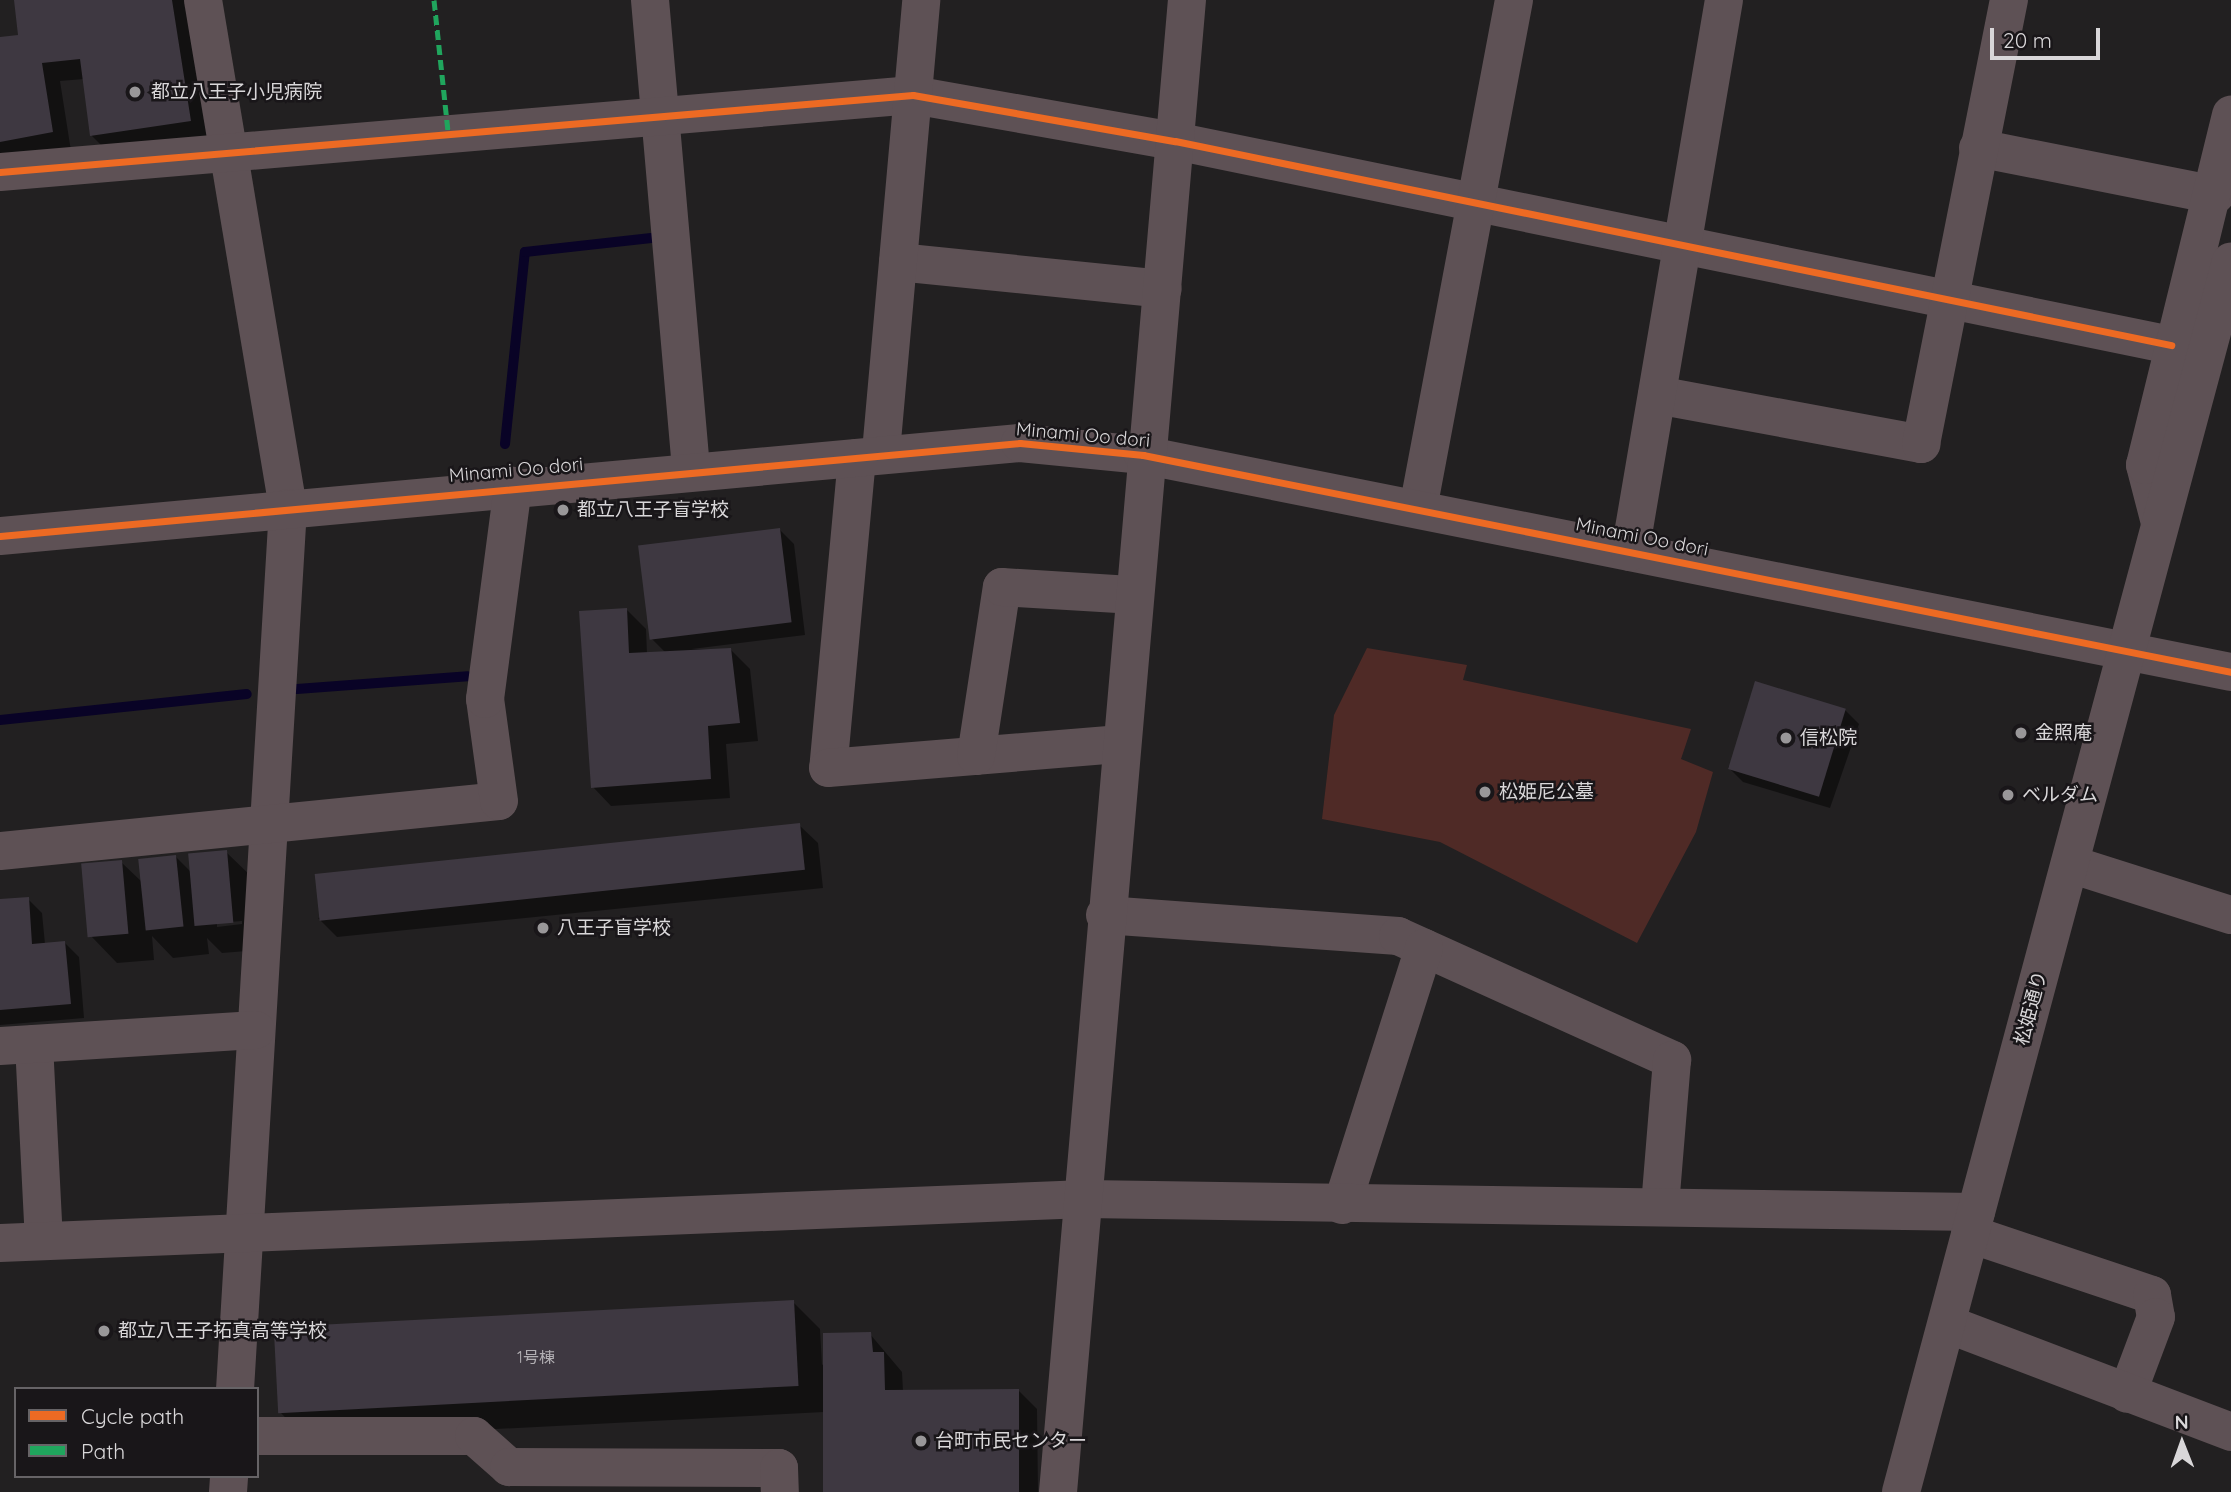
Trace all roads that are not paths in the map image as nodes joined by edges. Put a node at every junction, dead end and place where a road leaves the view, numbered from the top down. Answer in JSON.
{"nodes":[{"id":1,"x":203,"y":0,"type":"edge"},
{"id":2,"x":650,"y":0,"type":"edge"},
{"id":3,"x":921,"y":0,"type":"edge"},
{"id":4,"x":1187,"y":0,"type":"edge"},
{"id":5,"x":1514,"y":0,"type":"edge"},
{"id":6,"x":1724,"y":0,"type":"edge"},
{"id":7,"x":2008,"y":0,"type":"edge"},
{"id":8,"x":913,"y":95,"type":"junction"},
{"id":9,"x":661,"y":112,"type":"junction"},
{"id":10,"x":2231,"y":114,"type":"edge"},
{"id":11,"x":1175,"y":141,"type":"junction"},
{"id":12,"x":1978,"y":148,"type":"junction"},
{"id":13,"x":229,"y":150,"type":"junction"},
{"id":14,"x":0,"y":172,"type":"edge"},
{"id":15,"x":2216,"y":195,"type":"junction"},
{"id":16,"x":1479,"y":203,"type":"junction"},
{"id":17,"x":1682,"y":245,"type":"junction"},
{"id":18,"x":2231,"y":261,"type":"edge"},
{"id":19,"x":898,"y":262,"type":"junction"},
{"id":20,"x":1163,"y":289,"type":"junction"},
{"id":21,"x":1947,"y":299,"type":"junction"},
{"id":22,"x":2171,"y":345,"type":"junction"},
{"id":23,"x":2217,"y":363,"type":"edge"},
{"id":24,"x":1657,"y":395,"type":"junction"},
{"id":25,"x":869,"y":455,"type":"junction"},
{"id":26,"x":1143,"y":455,"type":"junction"},
{"id":27,"x":691,"y":470,"type":"junction"},
{"id":28,"x":513,"y":486,"type":"junction"},
{"id":29,"x":288,"y":508,"type":"junction"},
{"id":30,"x":1418,"y":509,"type":"junction"},
{"id":31,"x":2160,"y":525,"type":"junction"},
{"id":32,"x":0,"y":536,"type":"edge"},
{"id":33,"x":1630,"y":552,"type":"junction"},
{"id":34,"x":1131,"y":595,"type":"junction"},
{"id":35,"x":2128,"y":647,"type":"junction"},
{"id":36,"x":2231,"y":672,"type":"edge"},
{"id":37,"x":1118,"y":744,"type":"junction"},
{"id":38,"x":976,"y":756,"type":"junction"},
{"id":39,"x":270,"y":826,"type":"junction"},
{"id":40,"x":0,"y":851,"type":"edge"},
{"id":41,"x":2070,"y":864,"type":"junction"},
{"id":42,"x":1105,"y":915,"type":"junction"},
{"id":43,"x":2231,"y":915,"type":"edge"},
{"id":44,"x":1424,"y":948,"type":"junction"},
{"id":45,"x":256,"y":1030,"type":"junction"},
{"id":46,"x":17,"y":1045,"type":"edge"},
{"id":47,"x":1085,"y":1199,"type":"junction"},
{"id":48,"x":1342,"y":1205,"type":"junction"},
{"id":49,"x":1660,"y":1206,"type":"junction"},
{"id":50,"x":1973,"y":1223,"type":"junction"},
{"id":51,"x":243,"y":1233,"type":"junction"},
{"id":52,"x":44,"y":1241,"type":"junction"},
{"id":53,"x":0,"y":1243,"type":"edge"},
{"id":54,"x":1950,"y":1325,"type":"junction"},
{"id":55,"x":234,"y":1387,"type":"edge"},
{"id":56,"x":2127,"y":1394,"type":"junction"},
{"id":57,"x":2231,"y":1432,"type":"edge"},
{"id":58,"x":259,"y":1436,"type":"edge"},
{"id":59,"x":780,"y":1492,"type":"edge"},
{"id":60,"x":1058,"y":1492,"type":"edge"},
{"id":61,"x":1901,"y":1492,"type":"edge"}],
"edges":[{"from":1,"to":13,"type":"street"},
{"from":2,"to":9,"type":"street"},
{"from":3,"to":8,"type":"street"},
{"from":4,"to":11,"type":"street"},
{"from":5,"to":16,"type":"street"},
{"from":6,"to":17,"type":"street"},
{"from":7,"to":12,"type":"street"},
{"from":8,"to":9,"type":"street"},
{"from":8,"to":11,"type":"street"},
{"from":8,"to":19,"type":"street"},
{"from":9,"to":13,"type":"street"},
{"from":9,"to":27,"type":"street"},
{"from":10,"to":15,"type":"street"},
{"from":11,"to":16,"type":"street"},
{"from":11,"to":20,"type":"street"},
{"from":12,"to":15,"type":"street"},
{"from":12,"to":21,"type":"street"},
{"from":13,"to":14,"type":"street"},
{"from":13,"to":29,"type":"street"},
{"from":15,"to":22,"type":"street"},
{"from":16,"to":17,"type":"street"},
{"from":16,"to":30,"type":"street"},
{"from":17,"to":21,"type":"street"},
{"from":17,"to":24,"type":"street"},
{"from":18,"to":23,"type":"street","name":"松姫通り"},
{"from":19,"to":20,"type":"street"},
{"from":19,"to":25,"type":"street"},
{"from":20,"to":26,"type":"street"},
{"from":21,"to":22,"type":"street"},
{"from":21,"to":24,"type":"street"},
{"from":22,"to":31,"type":"street"},
{"from":23,"to":31,"type":"street","name":"松姫通り"},
{"from":24,"to":33,"type":"street"},
{"from":25,"to":26,"type":"street","name":"Minami Oo dori"},
{"from":25,"to":27,"type":"street","name":"Minami Oo dori"},
{"from":25,"to":38,"type":"street"},
{"from":26,"to":30,"type":"street","name":"Minami Oo dori"},
{"from":26,"to":34,"type":"street"},
{"from":27,"to":28,"type":"street","name":"Minami Oo dori"},
{"from":28,"to":29,"type":"street","name":"Minami Oo dori"},
{"from":28,"to":39,"type":"street"},
{"from":29,"to":32,"type":"street","name":"Minami Oo dori"},
{"from":29,"to":39,"type":"street"},
{"from":30,"to":33,"type":"street","name":"Minami Oo dori"},
{"from":31,"to":35,"type":"street","name":"松姫通り"},
{"from":33,"to":35,"type":"street","name":"Minami Oo dori"},
{"from":34,"to":37,"type":"street"},
{"from":34,"to":38,"type":"street"},
{"from":35,"to":36,"type":"street","name":"Minami Oo dori"},
{"from":35,"to":41,"type":"street","name":"松姫通り"},
{"from":37,"to":38,"type":"street"},
{"from":37,"to":42,"type":"street"},
{"from":39,"to":40,"type":"street"},
{"from":39,"to":45,"type":"street"},
{"from":41,"to":43,"type":"street"},
{"from":41,"to":50,"type":"street","name":"松姫通り"},
{"from":42,"to":44,"type":"street"},
{"from":42,"to":47,"type":"street"},
{"from":44,"to":48,"type":"street"},
{"from":44,"to":49,"type":"street"},
{"from":45,"to":46,"type":"street"},
{"from":45,"to":51,"type":"street"},
{"from":46,"to":52,"type":"street"},
{"from":47,"to":48,"type":"street"},
{"from":47,"to":51,"type":"street"},
{"from":47,"to":60,"type":"street"},
{"from":48,"to":49,"type":"street"},
{"from":49,"to":50,"type":"street"},
{"from":50,"to":54,"type":"street","name":"松姫通り"},
{"from":50,"to":56,"type":"street"},
{"from":51,"to":52,"type":"street"},
{"from":51,"to":55,"type":"street"},
{"from":52,"to":53,"type":"street"},
{"from":54,"to":56,"type":"street"},
{"from":54,"to":61,"type":"street","name":"松姫通り"},
{"from":56,"to":57,"type":"street"},
{"from":58,"to":59,"type":"street"}]}
